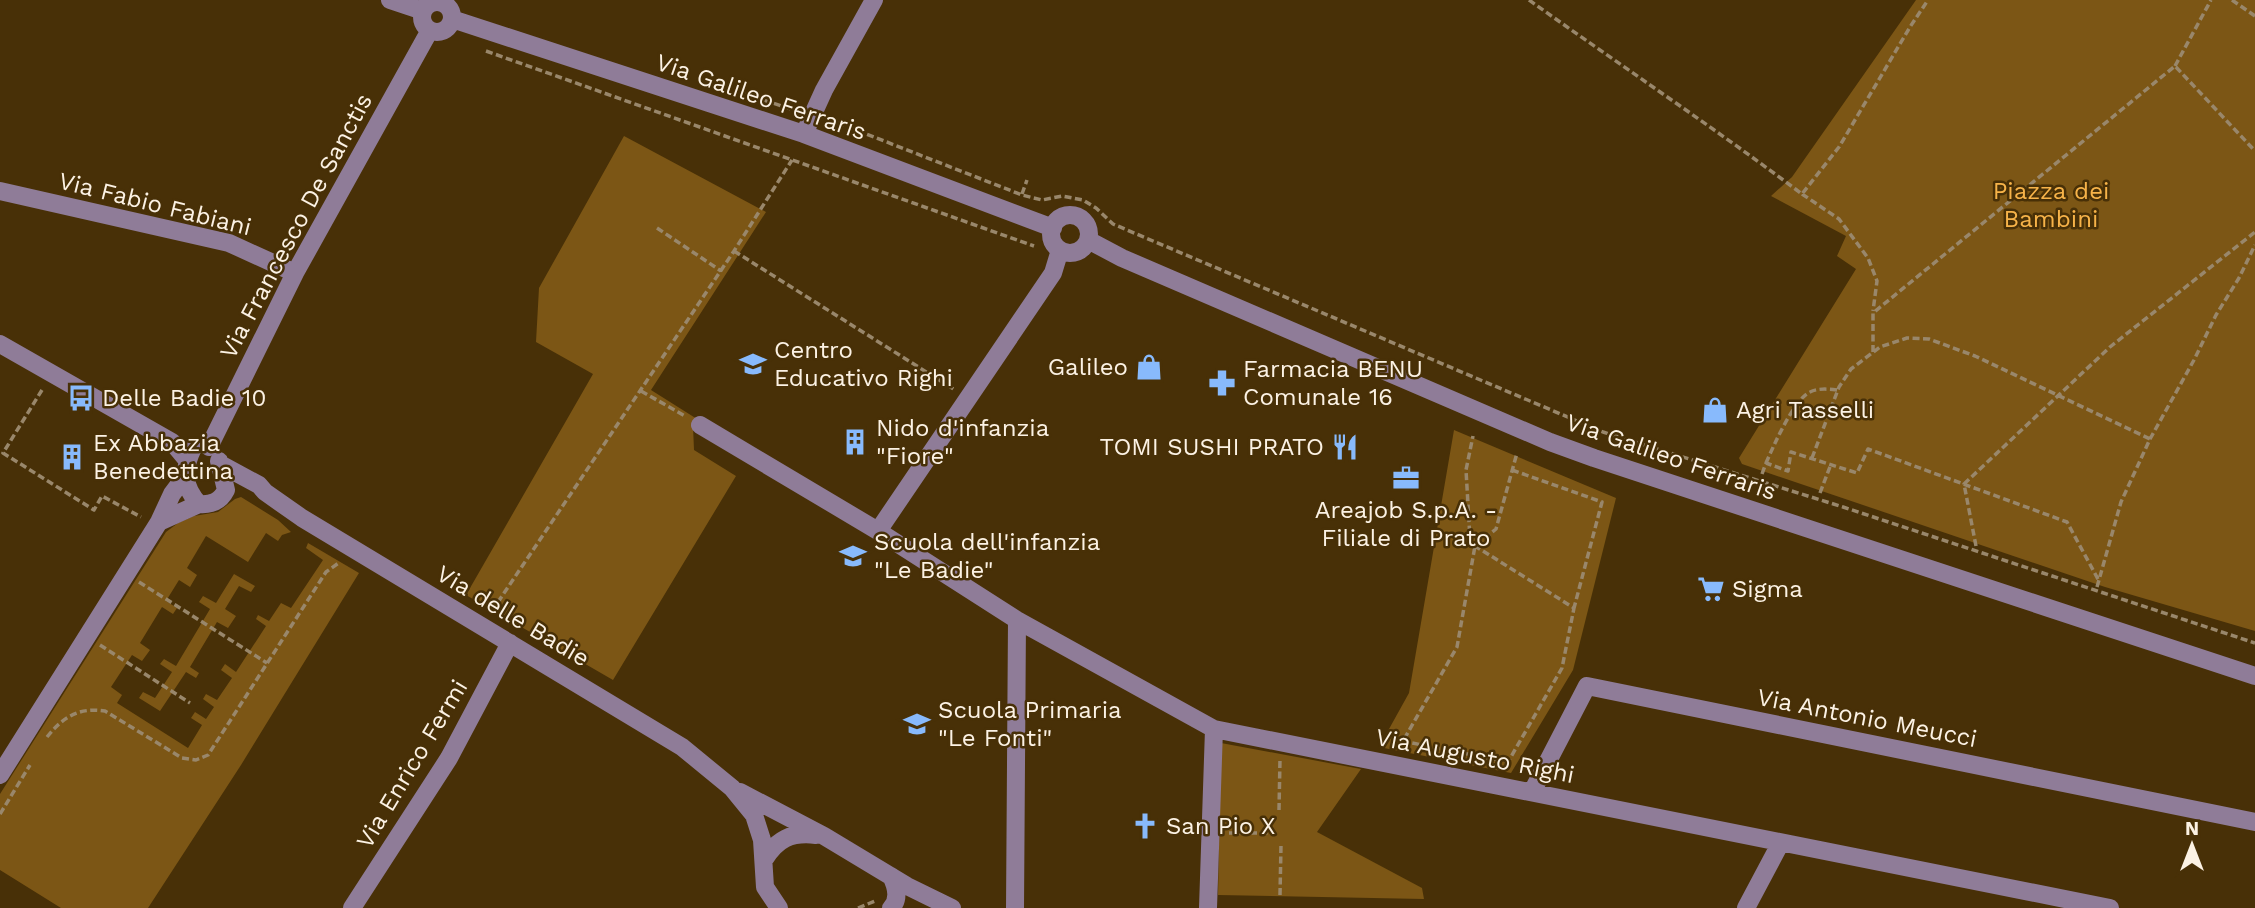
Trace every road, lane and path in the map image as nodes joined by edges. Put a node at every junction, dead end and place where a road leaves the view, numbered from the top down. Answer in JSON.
{"nodes":[{"id":1,"x":390,"y":0,"type":"edge"},
{"id":2,"x":874,"y":0,"type":"edge"},
{"id":3,"x":1529,"y":0,"type":"edge"},
{"id":4,"x":1928,"y":0,"type":"edge"},
{"id":5,"x":2211,"y":0,"type":"edge"},
{"id":6,"x":2232,"y":0,"type":"edge"},
{"id":7,"x":446,"y":1,"type":"edge"},
{"id":8,"x":423,"y":11,"type":"junction"},
{"id":9,"x":2255,"y":16,"type":"edge"},
{"id":10,"x":452,"y":19,"type":"junction"},
{"id":11,"x":430,"y":30,"type":"junction"},
{"id":12,"x":481,"y":48,"type":"dead end"},
{"id":13,"x":2175,"y":66,"type":"junction"},
{"id":14,"x":723,"y":87,"type":"dead end"},
{"id":15,"x":811,"y":116,"type":"junction"},
{"id":16,"x":804,"y":134,"type":"junction"},
{"id":17,"x":2255,"y":151,"type":"edge"},
{"id":18,"x":792,"y":160,"type":"junction"},
{"id":19,"x":0,"y":191,"type":"edge"},
{"id":20,"x":1802,"y":194,"type":"junction"},
{"id":21,"x":657,"y":228,"type":"dead end"},
{"id":22,"x":1053,"y":228,"type":"junction"},
{"id":23,"x":2255,"y":232,"type":"edge"},
{"id":24,"x":1088,"y":240,"type":"junction"},
{"id":25,"x":2255,"y":245,"type":"edge"},
{"id":26,"x":1034,"y":246,"type":"dead end"},
{"id":27,"x":1060,"y":250,"type":"junction"},
{"id":28,"x":734,"y":251,"type":"junction"},
{"id":29,"x":721,"y":271,"type":"junction"},
{"id":30,"x":295,"y":273,"type":"junction"},
{"id":31,"x":1873,"y":313,"type":"junction"},
{"id":32,"x":0,"y":344,"type":"edge"},
{"id":33,"x":1873,"y":352,"type":"junction"},
{"id":34,"x":42,"y":390,"type":"dead end"},
{"id":35,"x":1838,"y":390,"type":"junction"},
{"id":36,"x":641,"y":391,"type":"junction"},
{"id":37,"x":958,"y":391,"type":"dead end"},
{"id":38,"x":700,"y":425,"type":"joint"},
{"id":39,"x":1473,"y":436,"type":"dead end"},
{"id":40,"x":2150,"y":439,"type":"junction"},
{"id":41,"x":196,"y":451,"type":"junction"},
{"id":42,"x":1517,"y":453,"type":"dead end"},
{"id":43,"x":1812,"y":458,"type":"junction"},
{"id":44,"x":1766,"y":463,"type":"junction"},
{"id":45,"x":220,"y":464,"type":"junction"},
{"id":46,"x":1831,"y":464,"type":"junction"},
{"id":47,"x":1512,"y":470,"type":"junction"},
{"id":48,"x":1762,"y":474,"type":"dead end"},
{"id":49,"x":184,"y":478,"type":"junction"},
{"id":50,"x":1964,"y":484,"type":"junction"},
{"id":51,"x":226,"y":490,"type":"junction"},
{"id":52,"x":265,"y":492,"type":"junction"},
{"id":53,"x":1820,"y":494,"type":"dead end"},
{"id":54,"x":199,"y":504,"type":"junction"},
{"id":55,"x":151,"y":520,"type":"junction"},
{"id":56,"x":878,"y":531,"type":"junction"},
{"id":57,"x":1475,"y":546,"type":"junction"},
{"id":58,"x":1976,"y":546,"type":"dead end"},
{"id":59,"x":340,"y":562,"type":"dead end"},
{"id":60,"x":126,"y":575,"type":"junction"},
{"id":61,"x":2099,"y":581,"type":"junction"},
{"id":62,"x":2097,"y":587,"type":"dead end"},
{"id":63,"x":1574,"y":608,"type":"junction"},
{"id":64,"x":490,"y":615,"type":"dead end"},
{"id":65,"x":1017,"y":620,"type":"junction"},
{"id":66,"x":86,"y":637,"type":"junction"},
{"id":67,"x":510,"y":642,"type":"junction"},
{"id":68,"x":2255,"y":643,"type":"edge"},
{"id":69,"x":267,"y":663,"type":"junction"},
{"id":70,"x":2255,"y":676,"type":"edge"},
{"id":71,"x":190,"y":703,"type":"dead end"},
{"id":72,"x":1214,"y":729,"type":"junction"},
{"id":73,"x":1402,"y":741,"type":"junction"},
{"id":74,"x":1280,"y":742,"type":"junction"},
{"id":75,"x":43,"y":743,"type":"dead end"},
{"id":76,"x":32,"y":761,"type":"dead end"},
{"id":77,"x":1388,"y":764,"type":"junction"},
{"id":78,"x":0,"y":775,"type":"edge"},
{"id":79,"x":732,"y":788,"type":"junction"},
{"id":80,"x":1532,"y":793,"type":"junction"},
{"id":81,"x":1279,"y":810,"type":"dead end"},
{"id":82,"x":0,"y":814,"type":"edge"},
{"id":83,"x":2255,"y":822,"type":"edge"},
{"id":84,"x":1220,"y":833,"type":"dead end"},
{"id":85,"x":1268,"y":833,"type":"dead end"},
{"id":86,"x":824,"y":836,"type":"junction"},
{"id":87,"x":1780,"y":844,"type":"junction"},
{"id":88,"x":1281,"y":845,"type":"dead end"},
{"id":89,"x":764,"y":860,"type":"junction"},
{"id":90,"x":891,"y":876,"type":"junction"},
{"id":91,"x":765,"y":887,"type":"junction"},
{"id":92,"x":2029,"y":891,"type":"junction"},
{"id":93,"x":1280,"y":895,"type":"dead end"},
{"id":94,"x":884,"y":904,"type":"edge"},
{"id":95,"x":352,"y":908,"type":"edge"},
{"id":96,"x":766,"y":908,"type":"edge"},
{"id":97,"x":779,"y":908,"type":"edge"},
{"id":98,"x":858,"y":908,"type":"edge"},
{"id":99,"x":951,"y":908,"type":"edge"},
{"id":100,"x":1015,"y":908,"type":"edge"},
{"id":101,"x":1208,"y":908,"type":"edge"},
{"id":102,"x":1746,"y":908,"type":"edge"},
{"id":103,"x":2076,"y":908,"type":"edge"},
{"id":104,"x":2110,"y":908,"type":"edge"}],
"edges":[{"from":1,"to":8,"type":"street"},
{"from":2,"to":15,"type":"street"},
{"from":3,"to":20,"type":"path"},
{"from":4,"to":20,"type":"path"},
{"from":5,"to":13,"type":"path"},
{"from":6,"to":9,"type":"path"},
{"from":7,"to":8,"type":"street"},
{"from":7,"to":10,"type":"street"},
{"from":8,"to":11,"type":"street"},
{"from":10,"to":11,"type":"street"},
{"from":10,"to":16,"type":"street","name":"Via Galileo Ferraris"},
{"from":11,"to":30,"type":"street","name":"Via Francesco De Sanctis"},
{"from":12,"to":18,"type":"path"},
{"from":13,"to":17,"type":"path"},
{"from":13,"to":31,"type":"path"},
{"from":14,"to":15,"type":"path"},
{"from":15,"to":16,"type":"street"},
{"from":15,"to":68,"type":"path"},
{"from":16,"to":22,"type":"street","name":"Via Galileo Ferraris"},
{"from":18,"to":26,"type":"path"},
{"from":18,"to":28,"type":"path"},
{"from":19,"to":30,"type":"street","name":"Via Fabio Fabiani"},
{"from":20,"to":31,"type":"path"},
{"from":21,"to":29,"type":"path"},
{"from":22,"to":24,"type":"street","name":"Via Galileo Ferraris"},
{"from":22,"to":27,"type":"street"},
{"from":23,"to":50,"type":"path"},
{"from":24,"to":27,"type":"street"},
{"from":24,"to":70,"type":"street","name":"Via Galileo Ferraris"},
{"from":25,"to":40,"type":"path"},
{"from":27,"to":56,"type":"street"},
{"from":28,"to":29,"type":"path"},
{"from":28,"to":37,"type":"path"},
{"from":29,"to":36,"type":"path"},
{"from":30,"to":41,"type":"street","name":"Via Francesco De Sanctis"},
{"from":31,"to":33,"type":"path"},
{"from":32,"to":41,"type":"street"},
{"from":33,"to":35,"type":"path"},
{"from":33,"to":40,"type":"path"},
{"from":34,"to":55,"type":"path"},
{"from":35,"to":43,"type":"path"},
{"from":35,"to":44,"type":"path"},
{"from":36,"to":38,"type":"path"},
{"from":36,"to":64,"type":"path"},
{"from":38,"to":56,"type":"street","name":"Via Augusto Righi"},
{"from":39,"to":57,"type":"path"},
{"from":40,"to":61,"type":"path"},
{"from":41,"to":45,"type":"street"},
{"from":41,"to":49,"type":"street"},
{"from":42,"to":47,"type":"path"},
{"from":43,"to":44,"type":"path"},
{"from":43,"to":46,"type":"path"},
{"from":44,"to":48,"type":"path"},
{"from":45,"to":51,"type":"street"},
{"from":45,"to":52,"type":"street","name":"Via delle Badie"},
{"from":46,"to":50,"type":"path"},
{"from":46,"to":53,"type":"path"},
{"from":47,"to":57,"type":"path"},
{"from":47,"to":63,"type":"path"},
{"from":49,"to":54,"type":"street"},
{"from":49,"to":55,"type":"street"},
{"from":50,"to":58,"type":"path"},
{"from":50,"to":61,"type":"path"},
{"from":51,"to":52,"type":"street"},
{"from":51,"to":54,"type":"street"},
{"from":52,"to":67,"type":"street","name":"Via delle Badie"},
{"from":54,"to":55,"type":"street"},
{"from":55,"to":60,"type":"street"},
{"from":56,"to":65,"type":"street","name":"Via Augusto Righi"},
{"from":57,"to":63,"type":"path"},
{"from":57,"to":73,"type":"path"},
{"from":59,"to":69,"type":"path"},
{"from":60,"to":66,"type":"street"},
{"from":60,"to":69,"type":"path"},
{"from":61,"to":62,"type":"path"},
{"from":63,"to":73,"type":"path"},
{"from":65,"to":72,"type":"street","name":"Via Augusto Righi"},
{"from":65,"to":100,"type":"street"},
{"from":66,"to":71,"type":"path"},
{"from":66,"to":78,"type":"street"},
{"from":67,"to":79,"type":"street","name":"Via delle Badie"},
{"from":67,"to":95,"type":"street","name":"Via Enrico Fermi"},
{"from":69,"to":75,"type":"path"},
{"from":72,"to":74,"type":"street","name":"Via Augusto Righi"},
{"from":72,"to":101,"type":"street"},
{"from":73,"to":77,"type":"path"},
{"from":74,"to":77,"type":"street","name":"Via Augusto Righi"},
{"from":74,"to":81,"type":"path"},
{"from":76,"to":82,"type":"path"},
{"from":77,"to":80,"type":"street","name":"Via Augusto Righi"},
{"from":79,"to":86,"type":"street","name":"Via delle Badie"},
{"from":79,"to":89,"type":"street","name":"Via delle Badie"},
{"from":80,"to":83,"type":"street","name":"Via Antonio Meucci"},
{"from":80,"to":87,"type":"street","name":"Via Augusto Righi"},
{"from":84,"to":85,"type":"path"},
{"from":86,"to":89,"type":"street"},
{"from":86,"to":90,"type":"street","name":"Via delle Badie"},
{"from":87,"to":92,"type":"street","name":"Via Augusto Righi"},
{"from":87,"to":102,"type":"street"},
{"from":88,"to":93,"type":"path"},
{"from":89,"to":91,"type":"street","name":"Via delle Badie"},
{"from":90,"to":94,"type":"street"},
{"from":90,"to":99,"type":"street","name":"Via delle Badie"},
{"from":91,"to":96,"type":"street","name":"Via delle Badie"},
{"from":91,"to":97,"type":"street"},
{"from":92,"to":103,"type":"street"},
{"from":92,"to":104,"type":"street","name":"Via Augusto Righi"},
{"from":94,"to":98,"type":"path"}]}
